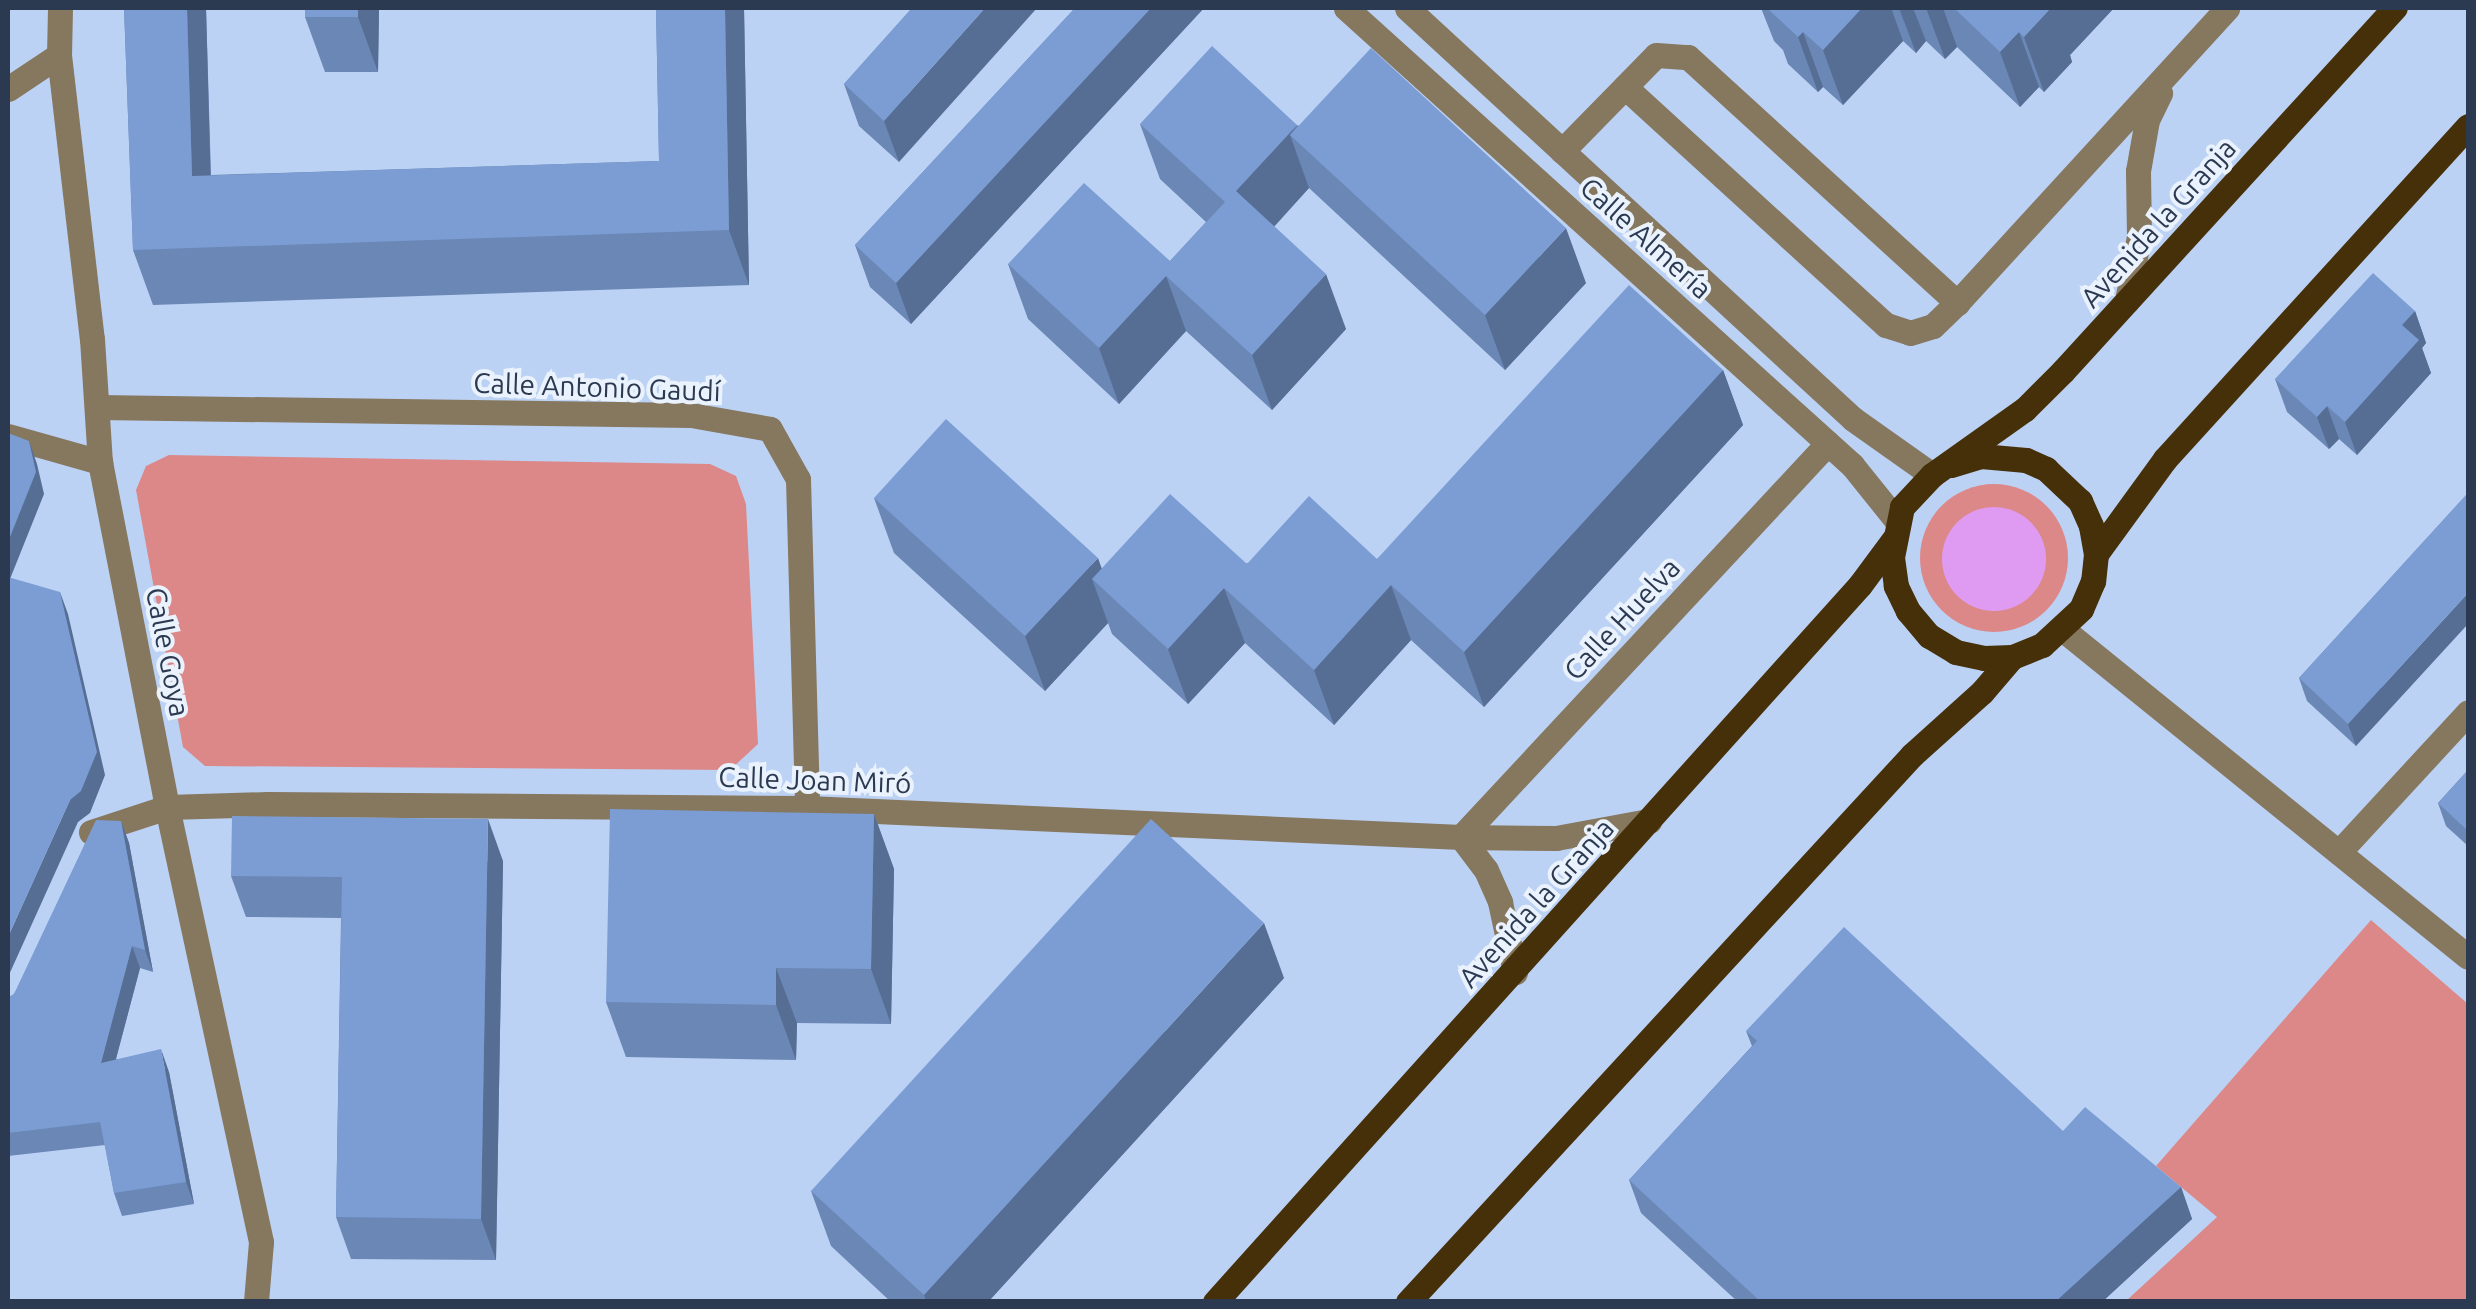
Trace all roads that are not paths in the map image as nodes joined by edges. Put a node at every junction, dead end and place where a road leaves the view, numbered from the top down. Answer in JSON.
{"nodes":[{"id":1,"x":60,"y":8,"type":"edge"},
{"id":2,"x":1346,"y":8,"type":"edge"},
{"id":3,"x":1407,"y":8,"type":"edge"},
{"id":4,"x":2227,"y":8,"type":"edge"},
{"id":5,"x":2395,"y":8,"type":"edge"},
{"id":6,"x":59,"y":55,"type":"junction"},
{"id":7,"x":2170,"y":70,"type":"junction"},
{"id":8,"x":1625,"y":87,"type":"junction"},
{"id":9,"x":8,"y":89,"type":"edge"},
{"id":10,"x":2468,"y":126,"type":"edge"},
{"id":11,"x":1562,"y":152,"type":"junction"},
{"id":12,"x":2127,"y":301,"type":"junction"},
{"id":13,"x":1957,"y":303,"type":"junction"},
{"id":14,"x":96,"y":407,"type":"junction"},
{"id":15,"x":8,"y":436,"type":"edge"},
{"id":16,"x":1828,"y":443,"type":"junction"},
{"id":17,"x":100,"y":462,"type":"junction"},
{"id":18,"x":1941,"y":470,"type":"junction"},
{"id":19,"x":1896,"y":530,"type":"junction"},
{"id":20,"x":2096,"y":554,"type":"junction"},
{"id":21,"x":2061,"y":628,"type":"junction"},
{"id":22,"x":2012,"y":657,"type":"junction"},
{"id":23,"x":2468,"y":712,"type":"edge"},
{"id":24,"x":167,"y":807,"type":"junction"},
{"id":25,"x":807,"y":808,"type":"junction"},
{"id":26,"x":1649,"y":821,"type":"junction"},
{"id":27,"x":1461,"y":837,"type":"junction"},
{"id":28,"x":84,"y":847,"type":"edge"},
{"id":29,"x":2339,"y":852,"type":"junction"},
{"id":30,"x":2468,"y":957,"type":"edge"},
{"id":31,"x":1515,"y":972,"type":"junction"},
{"id":32,"x":256,"y":1302,"type":"edge"},
{"id":33,"x":1215,"y":1302,"type":"edge"},
{"id":34,"x":1408,"y":1302,"type":"edge"}],
"edges":[{"from":1,"to":6,"type":"street","name":"Calle Goya"},
{"from":2,"to":16,"type":"street","name":"Calle Almería"},
{"from":3,"to":11,"type":"street","name":"Calle Almería"},
{"from":4,"to":7,"type":"street"},
{"from":5,"to":12,"type":"main road","name":"Avenida la Granja"},
{"from":6,"to":9,"type":"street"},
{"from":6,"to":14,"type":"street","name":"Calle Goya"},
{"from":7,"to":12,"type":"street"},
{"from":7,"to":13,"type":"street"},
{"from":8,"to":11,"type":"street"},
{"from":8,"to":13,"type":"street"},
{"from":8,"to":13,"type":"street"},
{"from":10,"to":20,"type":"main road"},
{"from":11,"to":18,"type":"street","name":"Calle Almería"},
{"from":12,"to":18,"type":"main road","name":"Avenida la Granja"},
{"from":14,"to":17,"type":"street","name":"Calle Goya"},
{"from":14,"to":25,"type":"street","name":"Calle Antonio Gaudí"},
{"from":15,"to":17,"type":"street"},
{"from":16,"to":19,"type":"street","name":"Calle Almería"},
{"from":16,"to":27,"type":"street","name":"Calle Huelva"},
{"from":17,"to":24,"type":"street","name":"Calle Goya"},
{"from":18,"to":19,"type":"main road","name":"Avenida la Granja"},
{"from":18,"to":20,"type":"main road"},
{"from":19,"to":22,"type":"main road"},
{"from":19,"to":26,"type":"main road","name":"Avenida la Granja"},
{"from":20,"to":21,"type":"main road"},
{"from":21,"to":22,"type":"main road"},
{"from":21,"to":29,"type":"street"},
{"from":22,"to":34,"type":"main road"},
{"from":23,"to":29,"type":"street"},
{"from":24,"to":25,"type":"street","name":"Calle Joan Miró"},
{"from":24,"to":28,"type":"street","name":"Calle Joan Miró"},
{"from":24,"to":32,"type":"street","name":"Calle Goya"},
{"from":25,"to":27,"type":"street","name":"Calle Joan Miró"},
{"from":26,"to":27,"type":"street","name":"Calle Joan Miró"},
{"from":26,"to":31,"type":"main road","name":"Avenida la Granja"},
{"from":27,"to":31,"type":"street"},
{"from":29,"to":30,"type":"street"},
{"from":31,"to":33,"type":"main road","name":"Avenida la Granja"}]}
